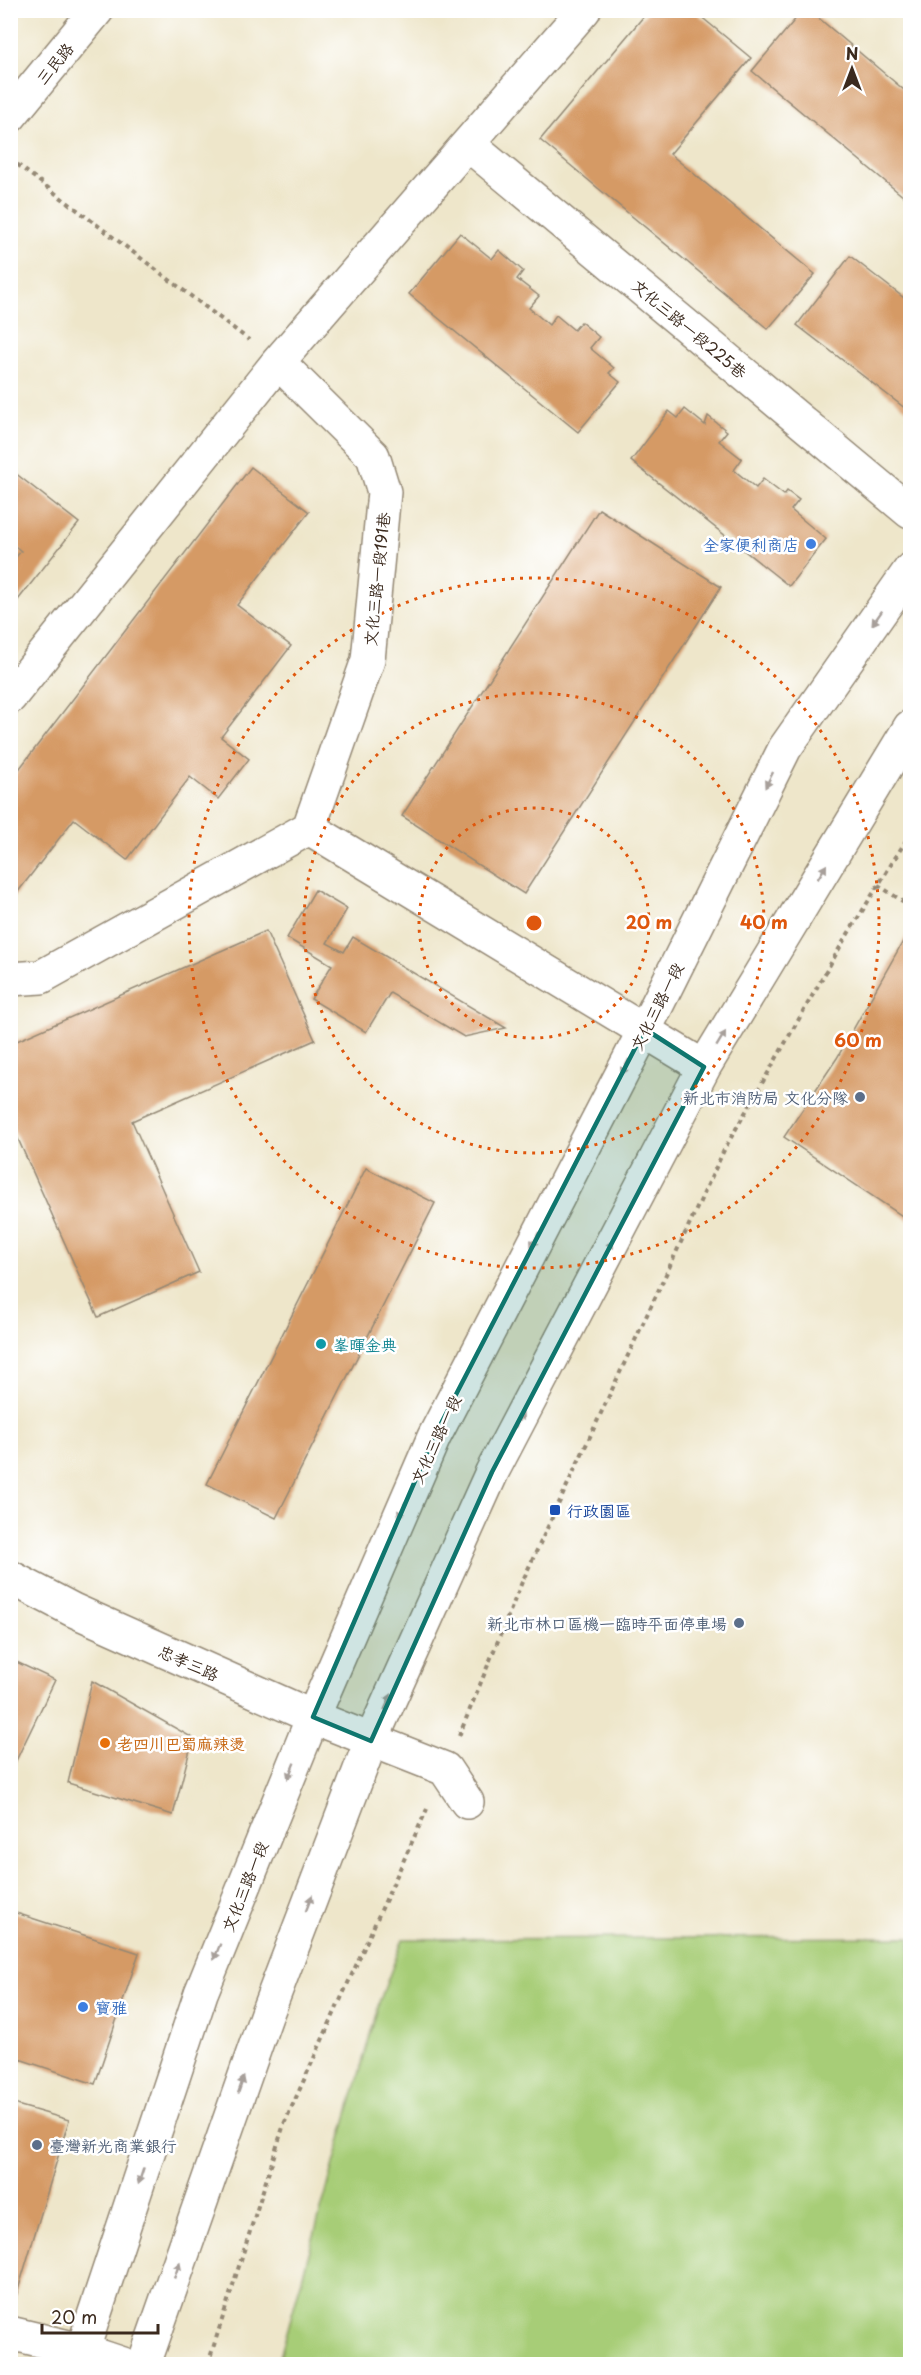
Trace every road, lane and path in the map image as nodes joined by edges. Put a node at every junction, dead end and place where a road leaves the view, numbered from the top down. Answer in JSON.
{"nodes":[{"id":1,"x":97,"y":10,"type":"edge"},
{"id":2,"x":584,"y":10,"type":"edge"},
{"id":3,"x":10,"y":116,"type":"edge"},
{"id":4,"x":469,"y":145,"type":"junction"},
{"id":5,"x":10,"y":159,"type":"edge"},
{"id":6,"x":278,"y":362,"type":"junction"},
{"id":7,"x":910,"y":512,"type":"edge"},
{"id":8,"x":910,"y":570,"type":"edge"},
{"id":9,"x":10,"y":697,"type":"edge"},
{"id":10,"x":910,"y":727,"type":"edge"},
{"id":11,"x":309,"y":828,"type":"junction"},
{"id":12,"x":910,"y":834,"type":"edge"},
{"id":13,"x":878,"y":885,"type":"junction"},
{"id":14,"x":910,"y":906,"type":"edge"},
{"id":15,"x":10,"y":979,"type":"edge"},
{"id":16,"x":645,"y":1029,"type":"junction"},
{"id":17,"x":704,"y":1067,"type":"junction"},
{"id":18,"x":10,"y":1577,"type":"edge"},
{"id":19,"x":313,"y":1717,"type":"junction"},
{"id":20,"x":370,"y":1741,"type":"junction"},
{"id":21,"x":445,"y":1769,"type":"junction"},
{"id":22,"x":467,"y":1802,"type":"dead end"},
{"id":23,"x":10,"y":2333,"type":"edge"},
{"id":24,"x":79,"y":2357,"type":"edge"},
{"id":25,"x":123,"y":2364,"type":"edge"},
{"id":26,"x":144,"y":2364,"type":"edge"},
{"id":27,"x":208,"y":2364,"type":"edge"}],
"edges":[{"from":1,"to":3,"type":"street","name":"三民路"},
{"from":2,"to":4,"type":"street"},
{"from":4,"to":6,"type":"street"},
{"from":4,"to":7,"type":"street","name":"文化三路一段225巷"},
{"from":5,"to":6,"type":"path"},
{"from":6,"to":9,"type":"street"},
{"from":6,"to":11,"type":"street","name":"文化三路一段191巷"},
{"from":8,"to":16,"type":"street","name":"文化三路一段","one_way":true},
{"from":17,"to":10,"type":"street","one_way":true},
{"from":11,"to":15,"type":"street"},
{"from":11,"to":16,"type":"street"},
{"from":12,"to":13,"type":"path"},
{"from":13,"to":14,"type":"path"},
{"from":13,"to":21,"type":"path"},
{"from":16,"to":17,"type":"street"},
{"from":16,"to":19,"type":"street","name":"文化三路一段","one_way":true},
{"from":20,"to":17,"type":"street","one_way":true},
{"from":18,"to":19,"type":"street","name":"忠孝三路"},
{"from":19,"to":20,"type":"street","name":"忠孝三路"},
{"from":19,"to":24,"type":"street","name":"文化三路一段","one_way":true},
{"from":20,"to":21,"type":"street","name":"忠孝三路"},
{"from":26,"to":20,"type":"street","one_way":true},
{"from":21,"to":22,"type":"street"},
{"from":21,"to":27,"type":"path"},
{"from":23,"to":24,"type":"street"},
{"from":24,"to":25,"type":"street"}]}
